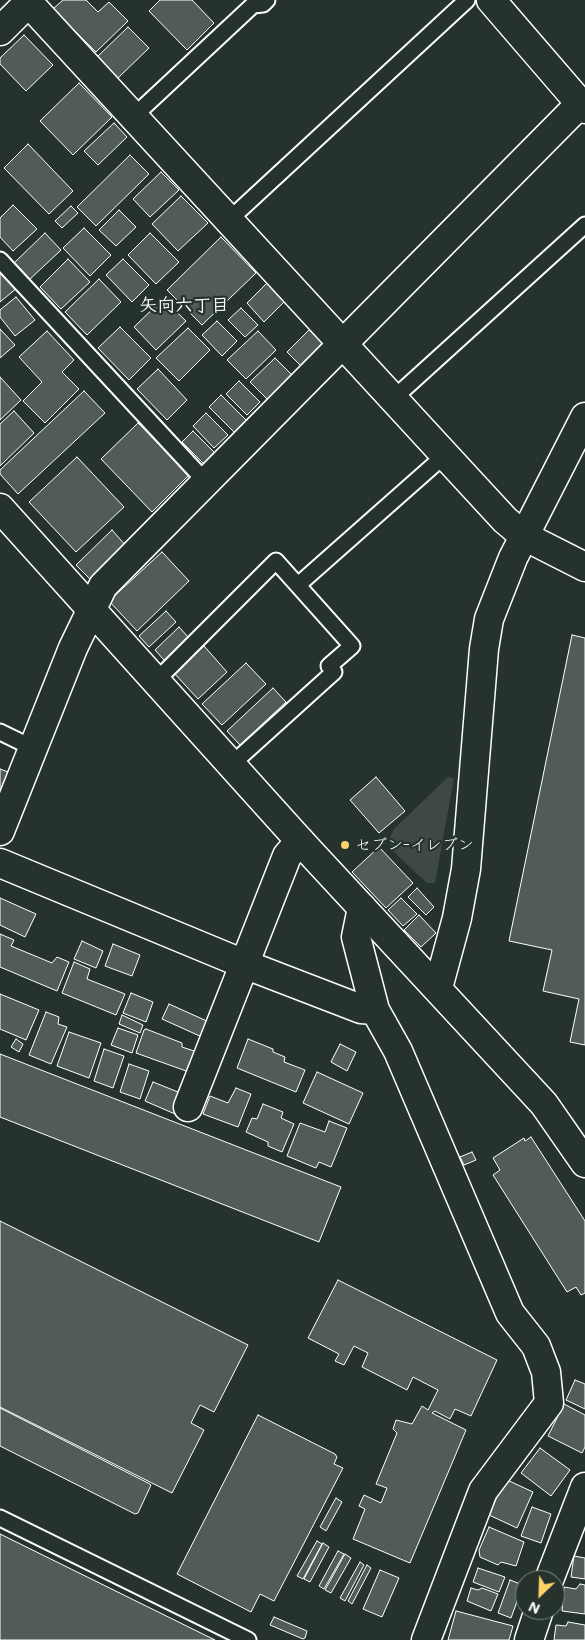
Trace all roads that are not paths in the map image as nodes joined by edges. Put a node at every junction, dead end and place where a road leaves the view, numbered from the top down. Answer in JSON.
{"nodes":[{"id":1,"x":267,"y":0,"type":"edge"},
{"id":2,"x":467,"y":0,"type":"edge"},
{"id":3,"x":491,"y":0,"type":"edge"},
{"id":4,"x":28,"y":1,"type":"edge"},
{"id":5,"x":0,"y":31,"type":"edge"},
{"id":6,"x":582,"y":106,"type":"edge"},
{"id":7,"x":133,"y":117,"type":"junction"},
{"id":8,"x":228,"y":220,"type":"junction"},
{"id":9,"x":585,"y":225,"type":"edge"},
{"id":10,"x":0,"y":260,"type":"edge"},
{"id":11,"x":343,"y":345,"type":"junction"},
{"id":12,"x":393,"y":399,"type":"junction"},
{"id":13,"x":585,"y":417,"type":"edge"},
{"id":14,"x":445,"y":456,"type":"junction"},
{"id":15,"x":206,"y":482,"type":"junction"},
{"id":16,"x":0,"y":508,"type":"edge"},
{"id":17,"x":524,"y":536,"type":"junction"},
{"id":18,"x":585,"y":567,"type":"edge"},
{"id":19,"x":298,"y":585,"type":"junction"},
{"id":20,"x":91,"y":611,"type":"junction"},
{"id":21,"x":156,"y":681,"type":"junction"},
{"id":22,"x":0,"y":732,"type":"edge"},
{"id":23,"x":33,"y":748,"type":"junction"},
{"id":24,"x":231,"y":765,"type":"junction"},
{"id":25,"x":0,"y":831,"type":"edge"},
{"id":26,"x":300,"y":841,"type":"junction"},
{"id":27,"x":0,"y":864,"type":"edge"},
{"id":28,"x":362,"y":908,"type":"junction"},
{"id":29,"x":244,"y":964,"type":"junction"},
{"id":30,"x":438,"y":988,"type":"junction"},
{"id":31,"x":374,"y":1010,"type":"junction"},
{"id":32,"x":188,"y":1107,"type":"dead end"},
{"id":33,"x":585,"y":1163,"type":"edge"},
{"id":34,"x":585,"y":1487,"type":"edge"},
{"id":35,"x":0,"y":1518,"type":"edge"},
{"id":36,"x":553,"y":1570,"type":"edge"},
{"id":37,"x":536,"y":1620,"type":"edge"},
{"id":38,"x":248,"y":1640,"type":"edge"},
{"id":39,"x":426,"y":1640,"type":"edge"},
{"id":40,"x":529,"y":1640,"type":"edge"}],
"edges":[{"from":1,"to":7,"type":"lane"},
{"from":2,"to":8,"type":"lane"},
{"from":3,"to":6,"type":"street"},
{"from":4,"to":5,"type":"street"},
{"from":4,"to":7,"type":"street"},
{"from":6,"to":11,"type":"street"},
{"from":7,"to":8,"type":"street"},
{"from":8,"to":11,"type":"street"},
{"from":9,"to":12,"type":"lane"},
{"from":10,"to":15,"type":"lane"},
{"from":11,"to":12,"type":"street"},
{"from":11,"to":15,"type":"street"},
{"from":12,"to":14,"type":"street"},
{"from":13,"to":17,"type":"street"},
{"from":14,"to":17,"type":"street"},
{"from":14,"to":19,"type":"lane"},
{"from":15,"to":20,"type":"street"},
{"from":16,"to":20,"type":"street"},
{"from":17,"to":18,"type":"street"},
{"from":17,"to":30,"type":"street"},
{"from":19,"to":21,"type":"lane"},
{"from":19,"to":24,"type":"lane"},
{"from":20,"to":21,"type":"street"},
{"from":20,"to":23,"type":"street"},
{"from":21,"to":24,"type":"street"},
{"from":22,"to":23,"type":"lane"},
{"from":23,"to":25,"type":"street"},
{"from":24,"to":26,"type":"street"},
{"from":26,"to":28,"type":"street"},
{"from":26,"to":29,"type":"street"},
{"from":27,"to":29,"type":"street"},
{"from":28,"to":30,"type":"street"},
{"from":28,"to":31,"type":"street"},
{"from":29,"to":31,"type":"street"},
{"from":29,"to":32,"type":"street"},
{"from":30,"to":33,"type":"street"},
{"from":31,"to":39,"type":"street"},
{"from":34,"to":36,"type":"street"},
{"from":35,"to":38,"type":"lane"},
{"from":37,"to":40,"type":"street"}]}
